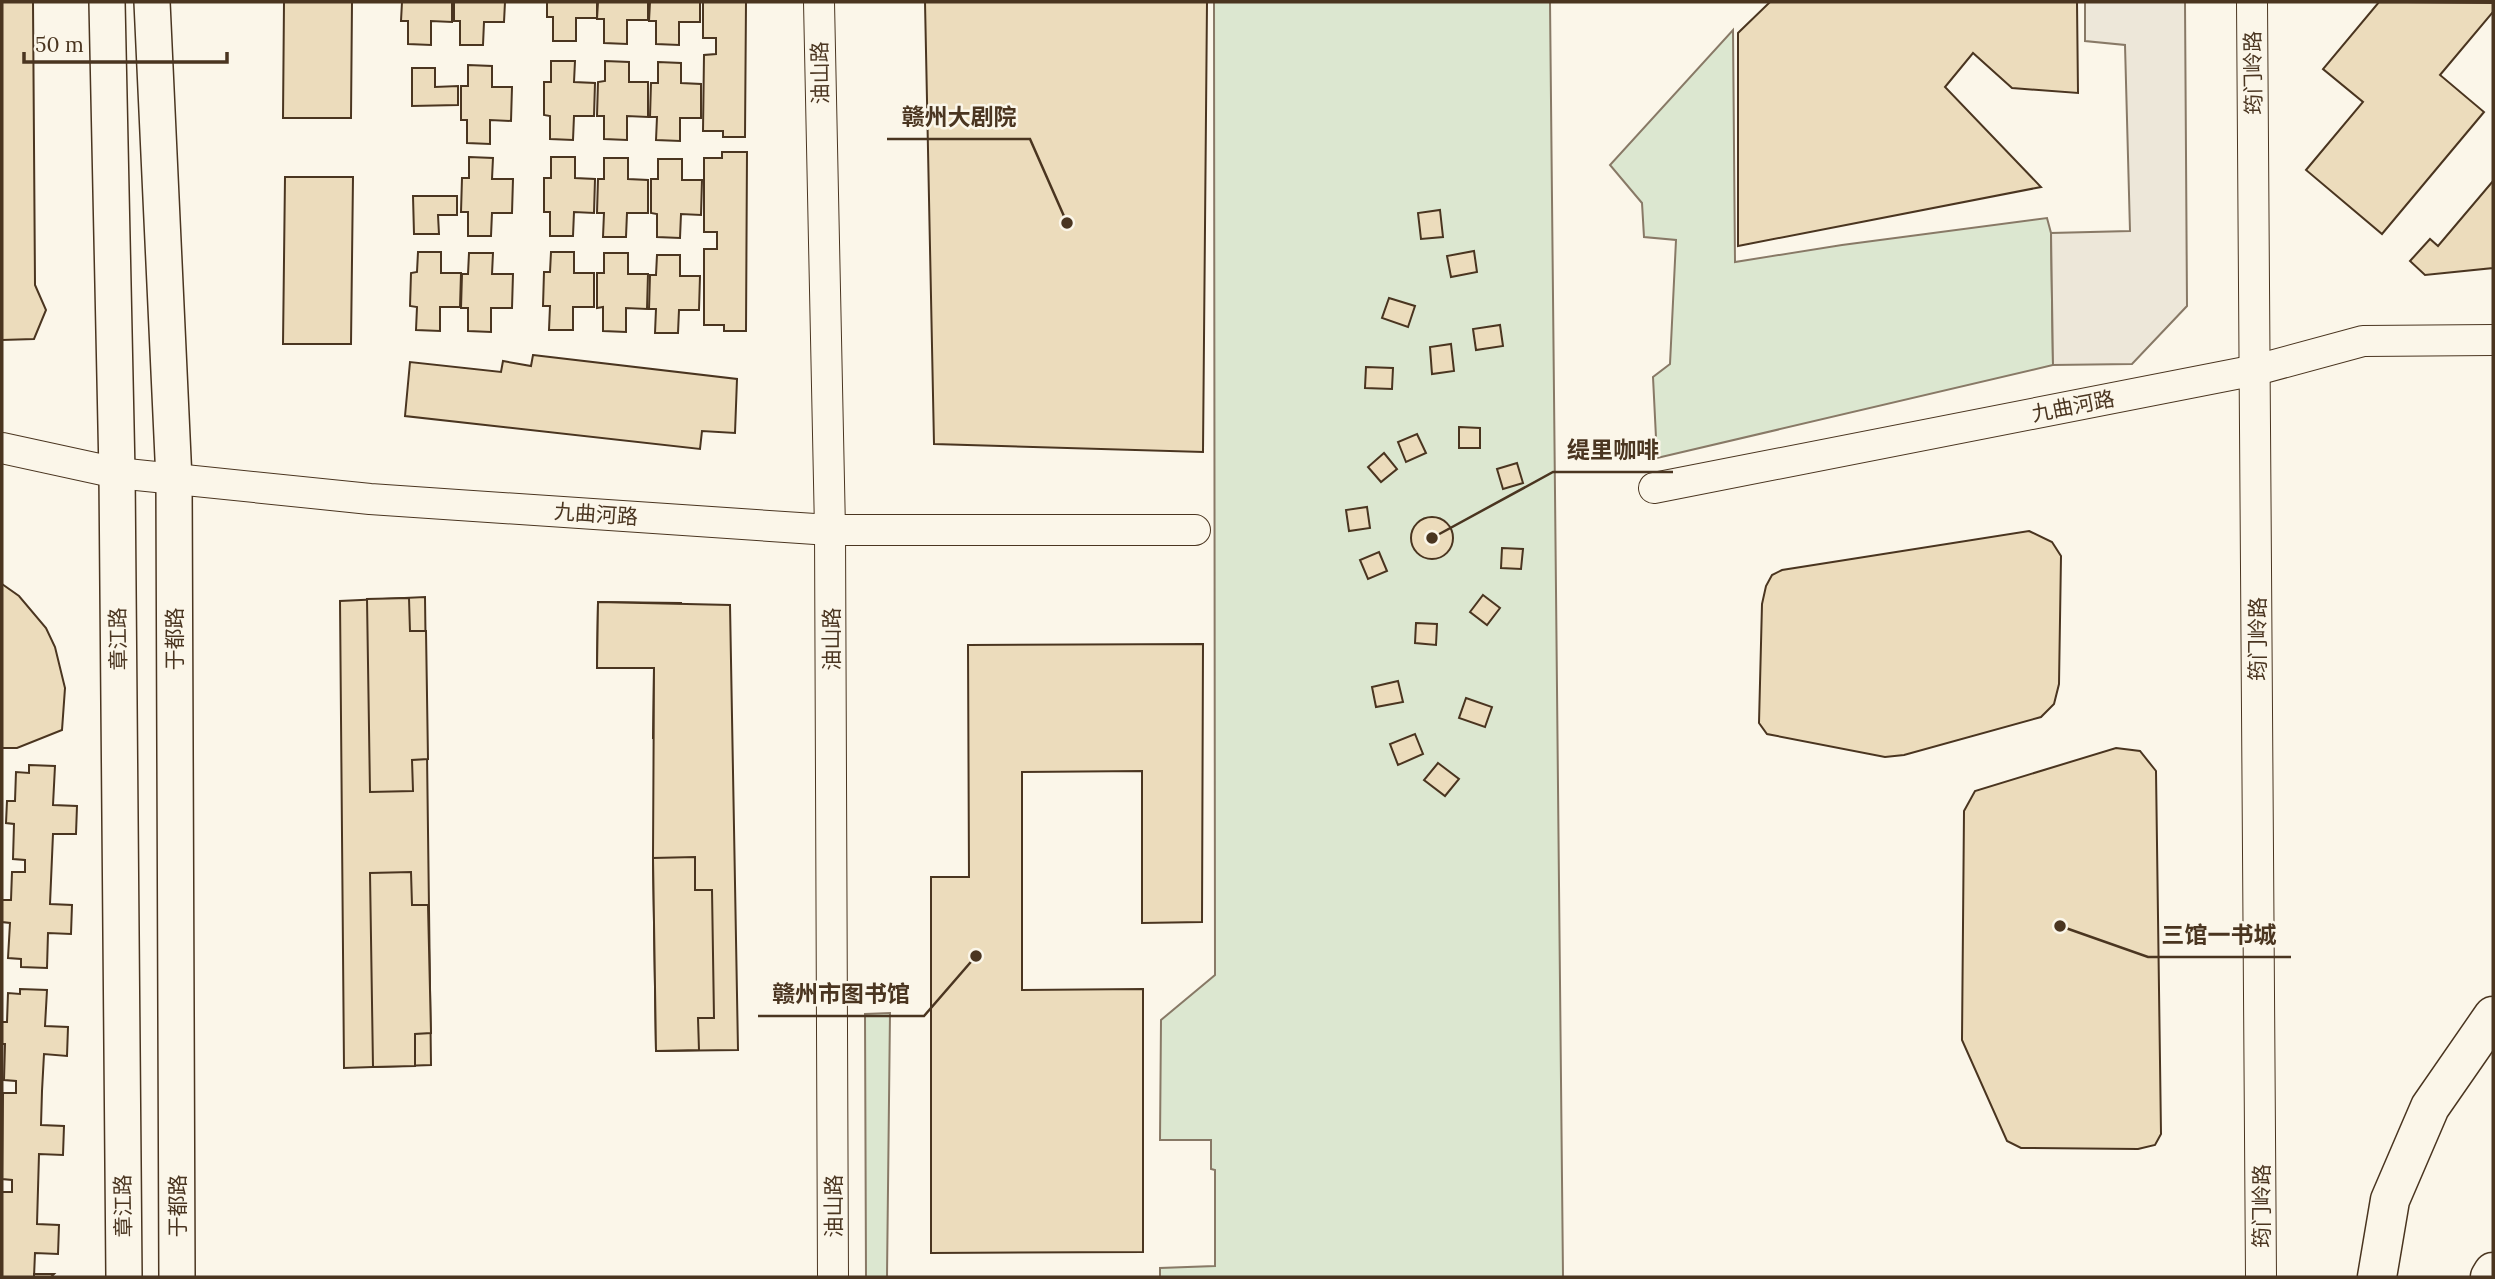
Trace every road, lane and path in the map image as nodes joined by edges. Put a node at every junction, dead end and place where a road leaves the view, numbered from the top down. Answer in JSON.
{"nodes":[{"id":1,"x":107,"y":2,"type":"edge"},
{"id":2,"x":152,"y":2,"type":"edge"},
{"id":3,"x":819,"y":2,"type":"edge"},
{"id":4,"x":2252,"y":2,"type":"edge"},
{"id":5,"x":2493,"y":340,"type":"edge"},
{"id":6,"x":2256,"y":370,"type":"junction"},
{"id":7,"x":2,"y":447,"type":"edge"},
{"id":8,"x":117,"y":473,"type":"junction"},
{"id":9,"x":174,"y":480,"type":"junction"},
{"id":10,"x":1654,"y":488,"type":"dead end"},
{"id":11,"x":830,"y":530,"type":"junction"},
{"id":12,"x":1195,"y":530,"type":"dead end"},
{"id":13,"x":2493,"y":1016,"type":"edge"},
{"id":14,"x":2493,"y":1272,"type":"edge"},
{"id":15,"x":124,"y":1277,"type":"edge"},
{"id":16,"x":177,"y":1277,"type":"edge"},
{"id":17,"x":833,"y":1277,"type":"edge"},
{"id":18,"x":2261,"y":1277,"type":"edge"},
{"id":19,"x":2377,"y":1277,"type":"edge"},
{"id":20,"x":2490,"y":1277,"type":"edge"}],
"edges":[{"from":1,"to":8,"type":"main road","name":"章江路"},
{"from":2,"to":9,"type":"main road","name":"于都路"},
{"from":3,"to":11,"type":"street","name":"油山路"},
{"from":4,"to":6,"type":"street","name":"筠门岭路"},
{"from":5,"to":6,"type":"street","name":"九曲河路"},
{"from":6,"to":10,"type":"street","name":"九曲河路"},
{"from":6,"to":18,"type":"street","name":"筠门岭路"},
{"from":7,"to":8,"type":"street","name":"九曲河路"},
{"from":8,"to":9,"type":"street","name":"九曲河路"},
{"from":8,"to":15,"type":"main road","name":"章江路"},
{"from":9,"to":11,"type":"street","name":"九曲河路"},
{"from":9,"to":16,"type":"main road","name":"于都路"},
{"from":11,"to":12,"type":"street","name":"九曲河路"},
{"from":11,"to":17,"type":"street","name":"油山路"},
{"from":13,"to":19,"type":"highway"},
{"from":14,"to":20,"type":"highway"}]}
